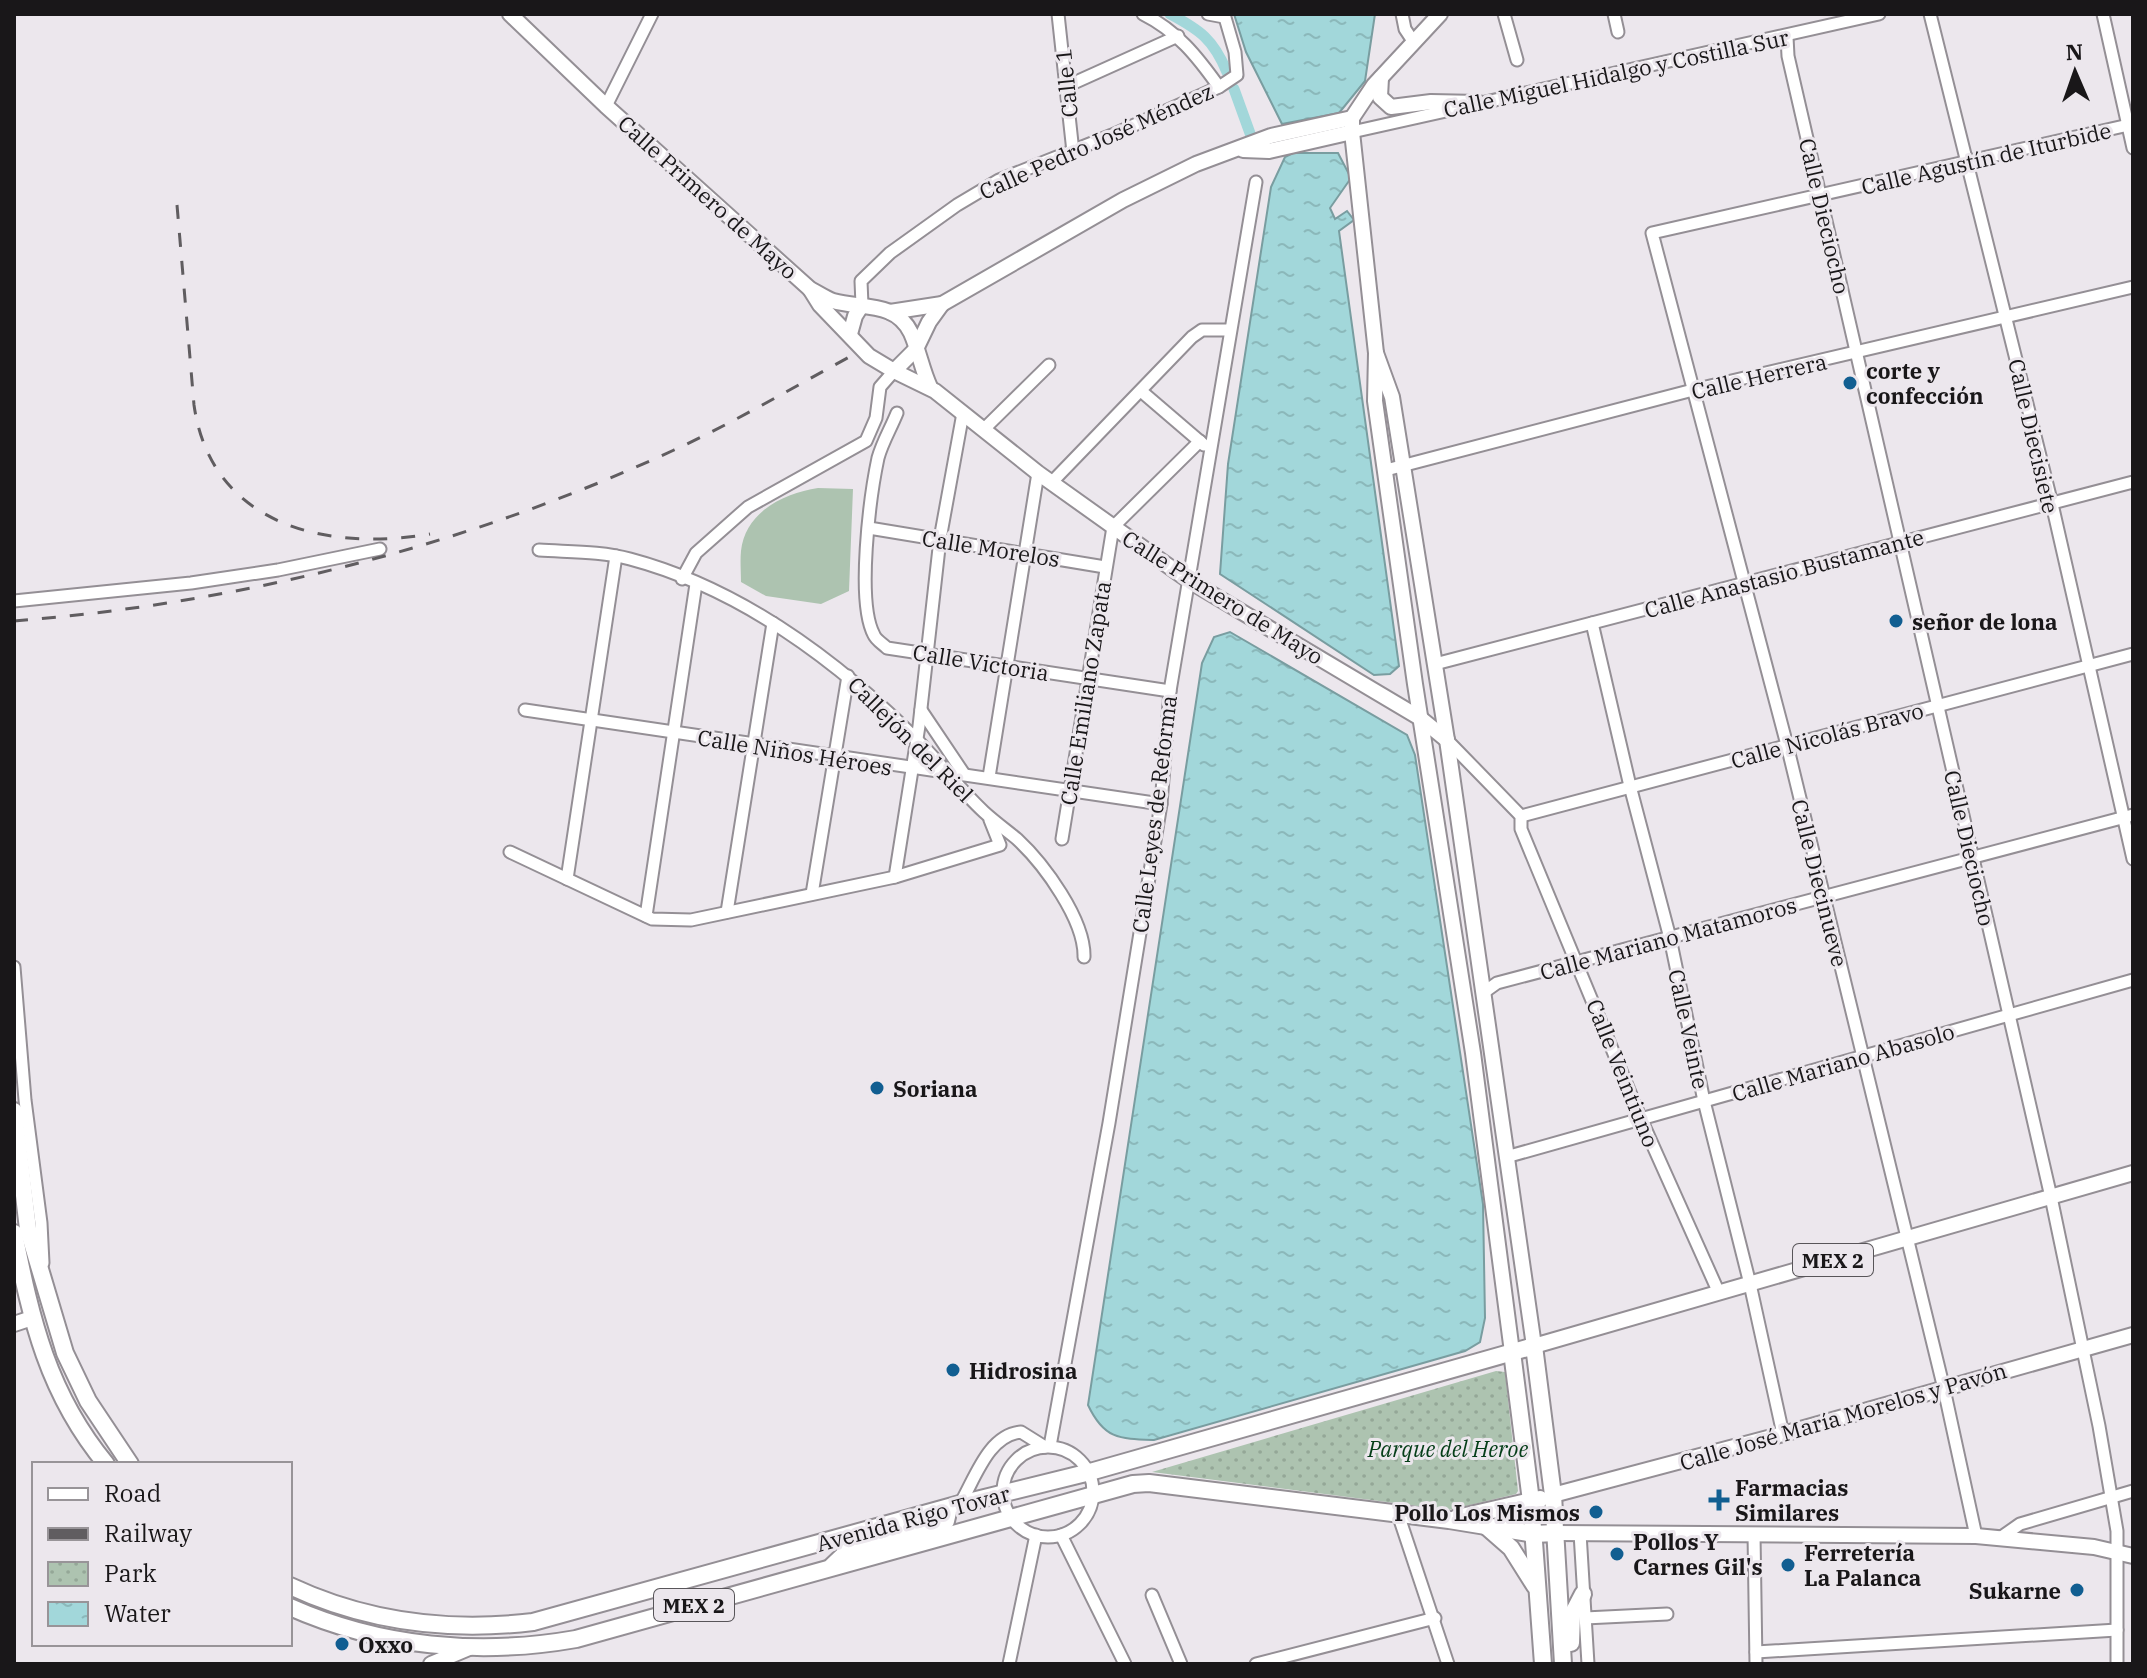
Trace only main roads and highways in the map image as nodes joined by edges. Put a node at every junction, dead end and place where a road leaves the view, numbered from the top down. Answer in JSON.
{"nodes":[{"id":1,"x":510,"y":14,"type":"edge"},
{"id":2,"x":1440,"y":14,"type":"edge"},
{"id":3,"x":1381,"y":77,"type":"junction"},
{"id":4,"x":1479,"y":103,"type":"road end"},
{"id":5,"x":1352,"y":125,"type":"junction"},
{"id":6,"x":810,"y":289,"type":"junction"},
{"id":7,"x":942,"y":304,"type":"junction"},
{"id":8,"x":862,"y":305,"type":"junction"},
{"id":9,"x":890,"y":312,"type":"junction"},
{"id":10,"x":850,"y":334,"type":"junction"},
{"id":11,"x":916,"y":349,"type":"junction"},
{"id":12,"x":1376,"y":353,"type":"junction"},
{"id":13,"x":894,"y":371,"type":"junction"},
{"id":14,"x":930,"y":387,"type":"junction"},
{"id":15,"x":1415,"y":684,"type":"junction"},
{"id":16,"x":1394,"y":703,"type":"junction"},
{"id":17,"x":1420,"y":718,"type":"junction"},
{"id":18,"x":1447,"y":740,"type":"junction"},
{"id":19,"x":14,"y":1111,"type":"edge"},
{"id":20,"x":2133,"y":1173,"type":"edge"},
{"id":21,"x":14,"y":1234,"type":"edge"},
{"id":22,"x":32,"y":1318,"type":"junction"},
{"id":23,"x":14,"y":1324,"type":"edge"},
{"id":24,"x":2133,"y":1335,"type":"edge"},
{"id":25,"x":1534,"y":1346,"type":"junction"},
{"id":26,"x":1512,"y":1352,"type":"junction"},
{"id":27,"x":65,"y":1353,"type":"junction"},
{"id":28,"x":104,"y":1462,"type":"edge"},
{"id":29,"x":129,"y":1462,"type":"edge"},
{"id":30,"x":1553,"y":1495,"type":"junction"},
{"id":31,"x":1531,"y":1501,"type":"junction"},
{"id":32,"x":954,"y":1506,"type":"junction"},
{"id":33,"x":1449,"y":1520,"type":"junction"},
{"id":34,"x":1486,"y":1526,"type":"junction"},
{"id":35,"x":1556,"y":1533,"type":"junction"},
{"id":36,"x":1534,"y":1534,"type":"junction"},
{"id":37,"x":2133,"y":1556,"type":"edge"},
{"id":38,"x":828,"y":1569,"type":"junction"},
{"id":39,"x":721,"y":1571,"type":"junction"},
{"id":40,"x":292,"y":1587,"type":"edge"},
{"id":41,"x":1539,"y":1594,"type":"junction"},
{"id":42,"x":1583,"y":1594,"type":"road end"},
{"id":43,"x":727,"y":1595,"type":"junction"},
{"id":44,"x":292,"y":1608,"type":"edge"},
{"id":45,"x":469,"y":1648,"type":"junction"},
{"id":46,"x":431,"y":1664,"type":"edge"},
{"id":47,"x":1543,"y":1664,"type":"edge"},
{"id":48,"x":1563,"y":1664,"type":"edge"},
{"id":49,"x":1569,"y":1664,"type":"edge"}],
"edges":[{"from":1,"to":6,"type":"main road","name":"Calle Primero de Mayo"},
{"from":2,"to":3,"type":"main road"},
{"from":3,"to":4,"type":"main road"},
{"from":3,"to":5,"type":"main road"},
{"from":5,"to":7,"type":"main road"},
{"from":5,"to":12,"type":"main road"},
{"from":6,"to":8,"type":"main road","name":"Calle Primero de Mayo"},
{"from":6,"to":10,"type":"main road","name":"Calle Primero de Mayo"},
{"from":7,"to":9,"type":"main road"},
{"from":7,"to":11,"type":"main road"},
{"from":8,"to":9,"type":"main road","name":"Calle Primero de Mayo"},
{"from":8,"to":10,"type":"main road"},
{"from":9,"to":11,"type":"main road"},
{"from":10,"to":13,"type":"main road","name":"Calle Primero de Mayo"},
{"from":11,"to":13,"type":"main road"},
{"from":11,"to":14,"type":"main road"},
{"from":12,"to":15,"type":"main road"},
{"from":12,"to":18,"type":"main road"},
{"from":13,"to":14,"type":"main road","name":"Calle Primero de Mayo"},
{"from":14,"to":16,"type":"main road","name":"Calle Primero de Mayo"},
{"from":15,"to":16,"type":"main road"},
{"from":15,"to":17,"type":"main road"},
{"from":16,"to":17,"type":"main road","name":"Calle Primero de Mayo"},
{"from":17,"to":18,"type":"main road","name":"Calle Primero de Mayo"},
{"from":17,"to":26,"type":"main road"},
{"from":18,"to":25,"type":"main road"},
{"from":19,"to":27,"type":"highway"},
{"from":20,"to":25,"type":"main road","number":"MEX 2"},
{"from":21,"to":22,"type":"highway"},
{"from":22,"to":23,"type":"main road"},
{"from":22,"to":27,"type":"highway"},
{"from":22,"to":28,"type":"highway"},
{"from":24,"to":30,"type":"main road","name":"Calle José María Morelos y Pavón","number":"MEX 2"},
{"from":25,"to":26,"type":"highway","name":"Avenida Rigo Tovar","number":"MEX 2"},
{"from":25,"to":30,"type":"highway"},
{"from":26,"to":31,"type":"highway"},
{"from":26,"to":32,"type":"highway","name":"Avenida Rigo Tovar","number":"MEX 2"},
{"from":27,"to":29,"type":"highway"},
{"from":30,"to":31,"type":"highway","number":"MEX 2"},
{"from":30,"to":35,"type":"highway"},
{"from":31,"to":33,"type":"highway","number":"MEX 2"},
{"from":31,"to":36,"type":"highway"},
{"from":32,"to":38,"type":"highway"},
{"from":32,"to":39,"type":"highway","name":"Avenida Rigo Tovar","number":"MEX 2"},
{"from":33,"to":34,"type":"highway"},
{"from":33,"to":38,"type":"highway","name":"Avenida Rigo Tovar","number":"MEX 2"},
{"from":34,"to":36,"type":"highway"},
{"from":34,"to":41,"type":"highway"},
{"from":35,"to":36,"type":"highway"},
{"from":35,"to":37,"type":"main road"},
{"from":35,"to":48,"type":"highway"},
{"from":36,"to":41,"type":"highway"},
{"from":38,"to":43,"type":"highway","name":"Avenida Rigo Tovar","number":"MEX 2"},
{"from":39,"to":40,"type":"highway","name":"Avenida Rigo Tovar","number":"MEX 2"},
{"from":39,"to":43,"type":"highway"},
{"from":41,"to":47,"type":"highway"},
{"from":42,"to":49,"type":"highway"},
{"from":43,"to":45,"type":"highway","name":"Avenida Rigo Tovar","number":"MEX 2"},
{"from":44,"to":45,"type":"highway","name":"Avenida Rigo Tovar","number":"MEX 2"},
{"from":45,"to":46,"type":"main road"}]}
